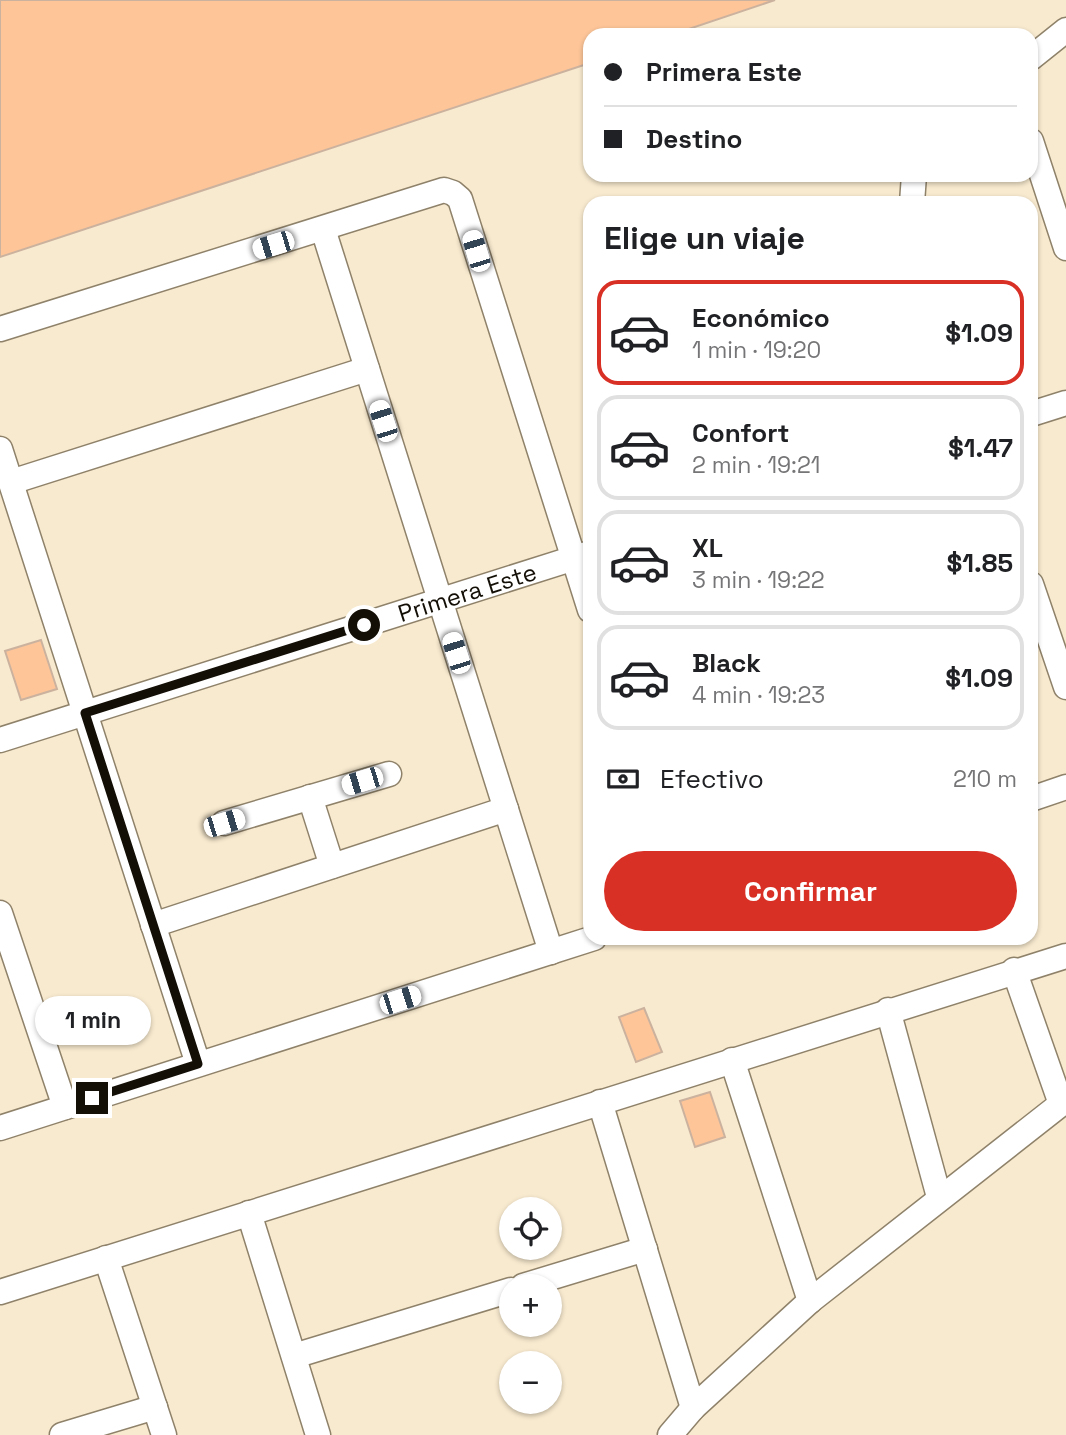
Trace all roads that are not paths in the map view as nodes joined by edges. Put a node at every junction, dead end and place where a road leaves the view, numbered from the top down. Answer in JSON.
{"nodes":[{"id":1,"x":1066,"y":30,"type":"edge"},
{"id":2,"x":1038,"y":52,"type":"edge"},
{"id":3,"x":1038,"y":162,"type":"edge"},
{"id":4,"x":323,"y":229,"type":"junction"},
{"id":5,"x":1066,"y":248,"type":"edge"},
{"id":6,"x":0,"y":329,"type":"edge"},
{"id":7,"x":367,"y":369,"type":"junction"},
{"id":8,"x":1066,"y":403,"type":"edge"},
{"id":9,"x":1038,"y":412,"type":"edge"},
{"id":10,"x":0,"y":449,"type":"edge"},
{"id":11,"x":11,"y":482,"type":"junction"},
{"id":12,"x":582,"y":556,"type":"edge"},
{"id":13,"x":440,"y":601,"type":"junction"},
{"id":14,"x":1038,"y":605,"type":"edge"},
{"id":15,"x":1066,"y":687,"type":"edge"},
{"id":16,"x":85,"y":713,"type":"junction"},
{"id":17,"x":0,"y":740,"type":"edge"},
{"id":18,"x":388,"y":774,"type":"dead end"},
{"id":19,"x":1066,"y":787,"type":"edge"},
{"id":20,"x":310,"y":797,"type":"junction"},
{"id":21,"x":1038,"y":797,"type":"edge"},
{"id":22,"x":506,"y":809,"type":"junction"},
{"id":23,"x":224,"y":823,"type":"dead end"},
{"id":24,"x":332,"y":866,"type":"junction"},
{"id":25,"x":0,"y":913,"type":"edge"},
{"id":26,"x":153,"y":925,"type":"junction"},
{"id":27,"x":583,"y":942,"type":"edge"},
{"id":28,"x":551,"y":952,"type":"junction"},
{"id":29,"x":1066,"y":956,"type":"edge"},
{"id":30,"x":8,"y":966,"type":"edge"},
{"id":31,"x":1014,"y":970,"type":"junction"},
{"id":32,"x":888,"y":1010,"type":"junction"},
{"id":33,"x":732,"y":1060,"type":"junction"},
{"id":34,"x":198,"y":1064,"type":"junction"},
{"id":35,"x":1063,"y":1100,"type":"edge"},
{"id":36,"x":600,"y":1102,"type":"junction"},
{"id":37,"x":65,"y":1107,"type":"junction"},
{"id":38,"x":0,"y":1128,"type":"edge"},
{"id":39,"x":939,"y":1197,"type":"junction"},
{"id":40,"x":249,"y":1213,"type":"junction"},
{"id":41,"x":645,"y":1249,"type":"junction"},
{"id":42,"x":106,"y":1258,"type":"junction"},
{"id":43,"x":562,"y":1274,"type":"edge"},
{"id":44,"x":0,"y":1292,"type":"edge"},
{"id":45,"x":499,"y":1294,"type":"edge"},
{"id":46,"x":810,"y":1301,"type":"junction"},
{"id":47,"x":294,"y":1356,"type":"junction"},
{"id":48,"x":155,"y":1407,"type":"junction"},
{"id":49,"x":693,"y":1408,"type":"junction"},
{"id":50,"x":62,"y":1435,"type":"edge"},
{"id":51,"x":164,"y":1435,"type":"edge"},
{"id":52,"x":318,"y":1435,"type":"edge"},
{"id":53,"x":670,"y":1435,"type":"edge"}],
"edges":[{"from":1,"to":2,"type":"street"},
{"from":3,"to":5,"type":"street"},
{"from":4,"to":6,"type":"street"},
{"from":4,"to":7,"type":"street"},
{"from":4,"to":12,"type":"street"},
{"from":7,"to":11,"type":"street"},
{"from":7,"to":13,"type":"street"},
{"from":8,"to":9,"type":"street"},
{"from":10,"to":11,"type":"street"},
{"from":11,"to":16,"type":"street"},
{"from":12,"to":13,"type":"street","name":"Primera Este"},
{"from":13,"to":16,"type":"street","name":"Primera Este"},
{"from":13,"to":22,"type":"street"},
{"from":14,"to":15,"type":"street"},
{"from":16,"to":17,"type":"street","name":"Primera Este"},
{"from":16,"to":26,"type":"street"},
{"from":18,"to":20,"type":"street"},
{"from":19,"to":21,"type":"street"},
{"from":20,"to":23,"type":"street"},
{"from":20,"to":24,"type":"street"},
{"from":22,"to":24,"type":"street"},
{"from":22,"to":28,"type":"street"},
{"from":24,"to":26,"type":"street"},
{"from":25,"to":30,"type":"street"},
{"from":26,"to":34,"type":"street"},
{"from":27,"to":28,"type":"street"},
{"from":28,"to":34,"type":"street"},
{"from":29,"to":31,"type":"street"},
{"from":30,"to":37,"type":"street"},
{"from":31,"to":32,"type":"street"},
{"from":31,"to":35,"type":"street"},
{"from":32,"to":33,"type":"street"},
{"from":32,"to":39,"type":"street"},
{"from":33,"to":36,"type":"street"},
{"from":33,"to":46,"type":"street"},
{"from":34,"to":37,"type":"street"},
{"from":35,"to":39,"type":"street"},
{"from":36,"to":40,"type":"street"},
{"from":36,"to":41,"type":"street"},
{"from":37,"to":38,"type":"street"},
{"from":39,"to":46,"type":"street"},
{"from":40,"to":42,"type":"street"},
{"from":40,"to":47,"type":"street"},
{"from":41,"to":43,"type":"street"},
{"from":41,"to":49,"type":"street"},
{"from":42,"to":44,"type":"street"},
{"from":42,"to":48,"type":"street"},
{"from":45,"to":47,"type":"street"},
{"from":46,"to":49,"type":"street"},
{"from":47,"to":52,"type":"street"},
{"from":48,"to":50,"type":"street"},
{"from":48,"to":51,"type":"street"},
{"from":49,"to":53,"type":"street"}]}
